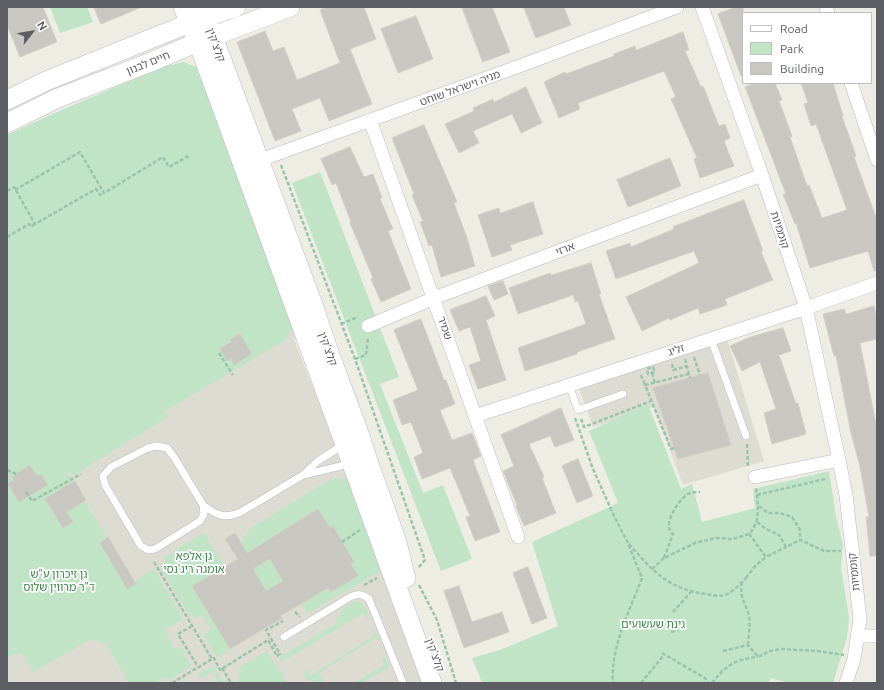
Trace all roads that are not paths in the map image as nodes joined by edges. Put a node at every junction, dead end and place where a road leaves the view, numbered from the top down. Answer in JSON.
{"nodes":[{"id":1,"x":236,"y":7,"type":"edge"},
{"id":2,"x":290,"y":7,"type":"edge"},
{"id":3,"x":677,"y":7,"type":"edge"},
{"id":4,"x":702,"y":7,"type":"edge"},
{"id":5,"x":195,"y":13,"type":"edge"},
{"id":6,"x":205,"y":39,"type":"junction"},
{"id":7,"x":151,"y":62,"type":"junction"},
{"id":8,"x":205,"y":65,"type":"junction"},
{"id":9,"x":851,"y":84,"type":"edge"},
{"id":10,"x":7,"y":100,"type":"edge"},
{"id":11,"x":370,"y":120,"type":"junction"},
{"id":12,"x":7,"y":122,"type":"edge"},
{"id":13,"x":877,"y":160,"type":"edge"},
{"id":14,"x":251,"y":163,"type":"junction"},
{"id":15,"x":762,"y":175,"type":"junction"},
{"id":16,"x":877,"y":283,"type":"edge"},
{"id":17,"x":434,"y":298,"type":"junction"},
{"id":18,"x":806,"y":308,"type":"junction"},
{"id":19,"x":368,"y":326,"type":"road end"},
{"id":20,"x":711,"y":339,"type":"junction"},
{"id":21,"x":569,"y":385,"type":"junction"},
{"id":22,"x":623,"y":394,"type":"dead end"},
{"id":23,"x":475,"y":416,"type":"junction"},
{"id":24,"x":746,"y":436,"type":"road end"},
{"id":25,"x":354,"y":448,"type":"junction"},
{"id":26,"x":839,"y":460,"type":"junction"},
{"id":27,"x":752,"y":474,"type":"road end"},
{"id":28,"x":303,"y":475,"type":"junction"},
{"id":29,"x":203,"y":506,"type":"junction"},
{"id":30,"x":518,"y":537,"type":"dead end"},
{"id":31,"x":858,"y":636,"type":"junction"},
{"id":32,"x":877,"y":636,"type":"edge"},
{"id":33,"x":284,"y":637,"type":"dead end"},
{"id":34,"x":403,"y":683,"type":"edge"},
{"id":35,"x":432,"y":683,"type":"edge"},
{"id":36,"x":445,"y":683,"type":"edge"},
{"id":37,"x":846,"y":683,"type":"edge"}],
"edges":[{"from":1,"to":5,"type":"street","name":"חיים לבנון"},
{"from":2,"to":6,"type":"street","name":"חיים לבנון"},
{"from":3,"to":11,"type":"street","name":"מניה וישראל שוחט"},
{"from":4,"to":15,"type":"street","name":"קוממיות"},
{"from":5,"to":6,"type":"street","name":"קלצ'קין"},
{"from":5,"to":10,"type":"street","name":"חיים לבנון"},
{"from":6,"to":7,"type":"street","name":"חיים לבנון"},
{"from":6,"to":8,"type":"street","name":"קלצ'קין"},
{"from":6,"to":14,"type":"street","name":"קלצ'קין"},
{"from":7,"to":8,"type":"street"},
{"from":7,"to":12,"type":"street","name":"חיים לבנון"},
{"from":8,"to":14,"type":"street","name":"קלצ'קין"},
{"from":9,"to":13,"type":"street"},
{"from":11,"to":14,"type":"street","name":"מניה וישראל שוחט"},
{"from":11,"to":17,"type":"street","name":"שמיר"},
{"from":14,"to":25,"type":"street","name":"קלצ'קין"},
{"from":15,"to":17,"type":"street","name":"ארזי"},
{"from":15,"to":18,"type":"street","name":"קוממיות"},
{"from":16,"to":18,"type":"street","name":"זליג"},
{"from":17,"to":19,"type":"street","name":"ארזי"},
{"from":17,"to":23,"type":"street","name":"שמיר"},
{"from":18,"to":20,"type":"street","name":"זליג"},
{"from":18,"to":26,"type":"street","name":"קוממיות"},
{"from":20,"to":21,"type":"street","name":"זליג"},
{"from":20,"to":24,"type":"lane"},
{"from":21,"to":22,"type":"lane"},
{"from":21,"to":23,"type":"street","name":"זליג"},
{"from":23,"to":30,"type":"street","name":"שמיר"},
{"from":25,"to":28,"type":"lane"},
{"from":25,"to":28,"type":"lane"},
{"from":25,"to":35,"type":"street","name":"קלצ'קין"},
{"from":25,"to":36,"type":"street","name":"קלצ'קין"},
{"from":26,"to":27,"type":"street"},
{"from":26,"to":31,"type":"street","name":"קוממיות"},
{"from":28,"to":29,"type":"lane"},
{"from":29,"to":29,"type":"lane"},
{"from":31,"to":32,"type":"street"},
{"from":31,"to":37,"type":"street","name":"קוממיות"},
{"from":33,"to":34,"type":"lane"}]}
